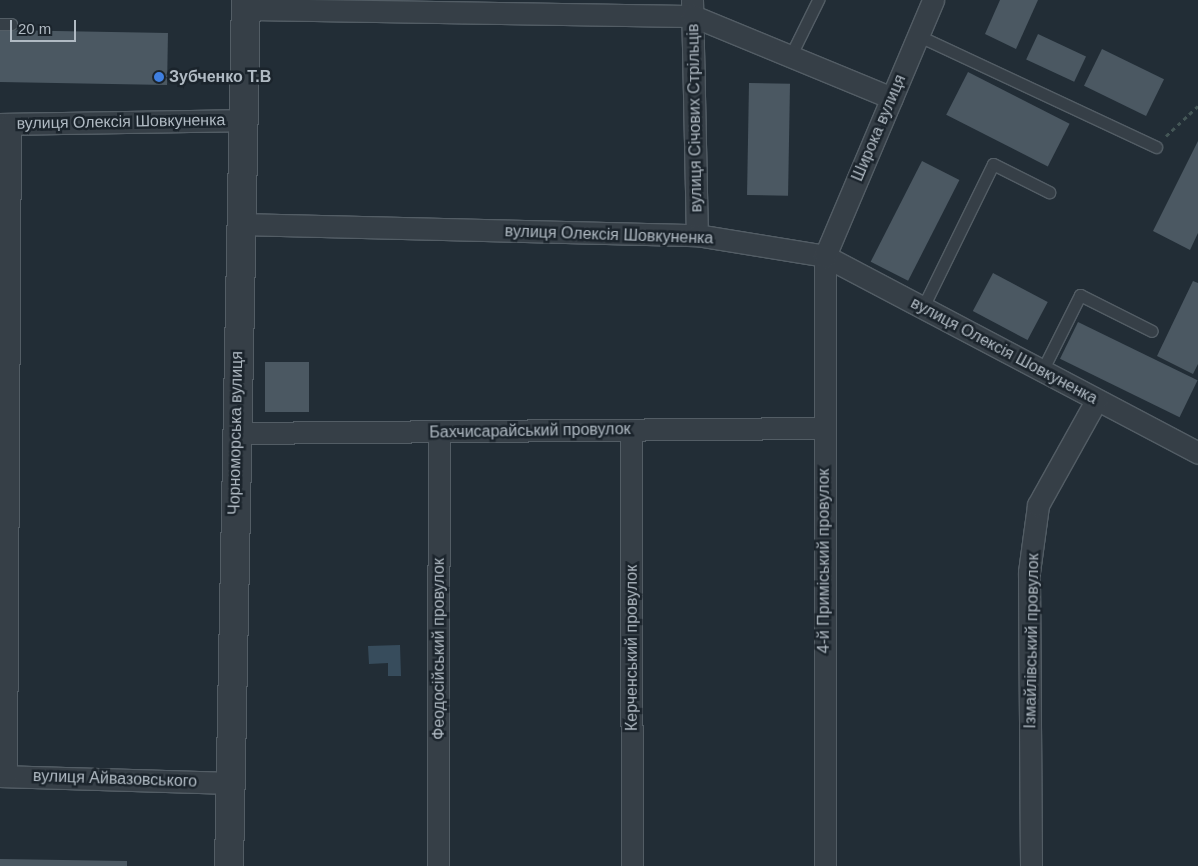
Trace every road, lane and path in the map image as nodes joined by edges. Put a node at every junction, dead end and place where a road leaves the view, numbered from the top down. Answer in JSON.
{"nodes":[{"id":1,"x":818,"y":0,"type":"edge"},
{"id":2,"x":933,"y":0,"type":"edge"},
{"id":3,"x":246,"y":5,"type":"edge"},
{"id":4,"x":693,"y":8,"type":"edge"},
{"id":5,"x":917,"y":35,"type":"junction"},
{"id":6,"x":790,"y":56,"type":"junction"},
{"id":7,"x":892,"y":98,"type":"junction"},
{"id":8,"x":1198,"y":106,"type":"edge"},
{"id":9,"x":243,"y":120,"type":"junction"},
{"id":10,"x":5,"y":124,"type":"edge"},
{"id":11,"x":1156,"y":147,"type":"joint"},
{"id":12,"x":1049,"y":192,"type":"dead end"},
{"id":13,"x":240,"y":224,"type":"junction"},
{"id":14,"x":697,"y":235,"type":"junction"},
{"id":15,"x":825,"y":256,"type":"junction"},
{"id":16,"x":923,"y":308,"type":"junction"},
{"id":17,"x":1152,"y":331,"type":"dead end"},
{"id":18,"x":5,"y":341,"type":"edge"},
{"id":19,"x":1042,"y":370,"type":"junction"},
{"id":20,"x":1096,"y":401,"type":"junction"},
{"id":21,"x":824,"y":428,"type":"junction"},
{"id":22,"x":631,"y":430,"type":"junction"},
{"id":23,"x":236,"y":433,"type":"junction"},
{"id":24,"x":439,"y":433,"type":"junction"},
{"id":25,"x":1198,"y":453,"type":"edge"},
{"id":26,"x":5,"y":554,"type":"edge"},
{"id":27,"x":3,"y":776,"type":"edge"},
{"id":28,"x":230,"y":783,"type":"junction"},
{"id":29,"x":229,"y":866,"type":"edge"},
{"id":30,"x":438,"y":866,"type":"edge"},
{"id":31,"x":632,"y":866,"type":"edge"},
{"id":32,"x":825,"y":866,"type":"edge"},
{"id":33,"x":1031,"y":866,"type":"edge"}],
"edges":[{"from":1,"to":6,"type":"lane"},
{"from":2,"to":5,"type":"street","name":"Широка вулиця"},
{"from":3,"to":4,"type":"street"},
{"from":3,"to":9,"type":"street","name":"Чорноморська вулиця"},
{"from":4,"to":6,"type":"street"},
{"from":4,"to":14,"type":"street","name":"вулиця Січових Стрільців"},
{"from":5,"to":7,"type":"street","name":"Широка вулиця"},
{"from":5,"to":11,"type":"lane"},
{"from":6,"to":7,"type":"street"},
{"from":7,"to":15,"type":"street","name":"Широка вулиця"},
{"from":8,"to":11,"type":"path"},
{"from":9,"to":10,"type":"street","name":"вулиця Олексія Шовкуненка"},
{"from":9,"to":13,"type":"street","name":"Чорноморська вулиця"},
{"from":10,"to":18,"type":"street"},
{"from":12,"to":16,"type":"lane"},
{"from":13,"to":14,"type":"street","name":"вулиця Олексія Шовкуненка"},
{"from":13,"to":23,"type":"street","name":"Чорноморська вулиця"},
{"from":14,"to":15,"type":"street","name":"вулиця Олексія Шовкуненка"},
{"from":15,"to":16,"type":"street","name":"вулиця Олексія Шовкуненка"},
{"from":15,"to":21,"type":"street","name":"4-й Приміський провулок"},
{"from":16,"to":19,"type":"street","name":"вулиця Олексія Шовкуненка"},
{"from":17,"to":19,"type":"lane"},
{"from":18,"to":26,"type":"street"},
{"from":19,"to":20,"type":"street","name":"вулиця Олексія Шовкуненка"},
{"from":20,"to":25,"type":"street","name":"вулиця Олексія Шовкуненка"},
{"from":20,"to":33,"type":"street","name":"Ізмайлівський провулок"},
{"from":21,"to":22,"type":"street","name":"Бахчисарайський провулок"},
{"from":21,"to":32,"type":"street","name":"4-й Приміський провулок"},
{"from":22,"to":24,"type":"street","name":"Бахчисарайський провулок"},
{"from":22,"to":31,"type":"street","name":"Керченський провулок"},
{"from":23,"to":24,"type":"street","name":"Бахчисарайський провулок"},
{"from":23,"to":28,"type":"street","name":"Чорноморська вулиця"},
{"from":24,"to":30,"type":"street","name":"Феодосійський провулок"},
{"from":26,"to":27,"type":"street"},
{"from":27,"to":28,"type":"street","name":"вулиця Айвазовського"},
{"from":28,"to":29,"type":"street","name":"Чорноморська вулиця"}]}
